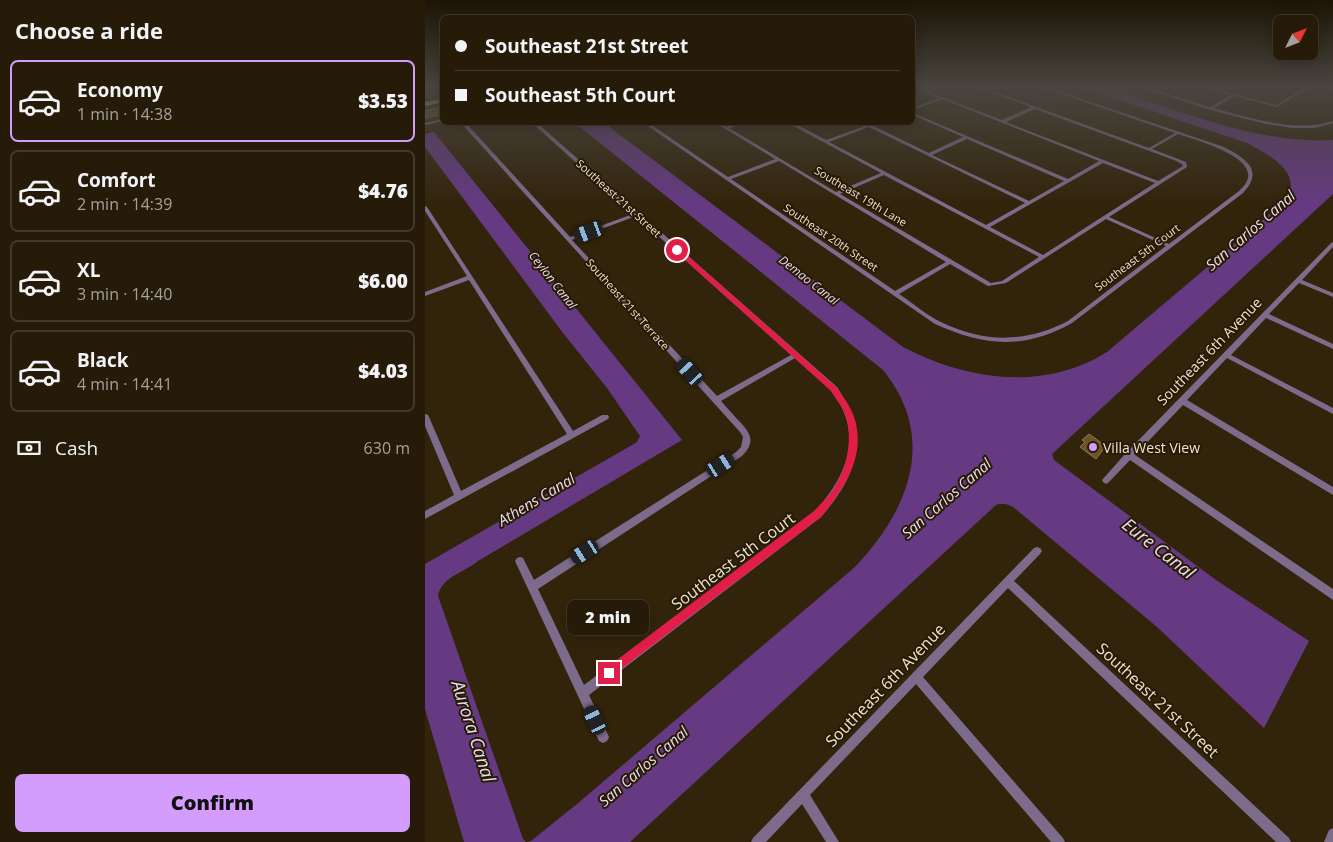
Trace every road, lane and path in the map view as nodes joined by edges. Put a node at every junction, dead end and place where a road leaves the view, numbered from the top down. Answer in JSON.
{"nodes":[{"id":1,"x":466,"y":126,"type":"edge"},
{"id":2,"x":538,"y":126,"type":"edge"},
{"id":3,"x":650,"y":126,"type":"edge"},
{"id":4,"x":723,"y":126,"type":"edge"},
{"id":5,"x":731,"y":126,"type":"edge"},
{"id":6,"x":796,"y":126,"type":"edge"},
{"id":7,"x":868,"y":126,"type":"joint"},
{"id":8,"x":942,"y":126,"type":"edge"},
{"id":9,"x":1013,"y":126,"type":"edge"},
{"id":10,"x":1087,"y":126,"type":"edge"},
{"id":11,"x":1161,"y":126,"type":"edge"},
{"id":12,"x":726,"y":128,"type":"junction"},
{"id":13,"x":1178,"y":132,"type":"junction"},
{"id":14,"x":967,"y":137,"type":"junction"},
{"id":15,"x":825,"y":142,"type":"junction"},
{"id":16,"x":1149,"y":149,"type":"junction"},
{"id":17,"x":928,"y":154,"type":"junction"},
{"id":18,"x":779,"y":160,"type":"junction"},
{"id":19,"x":1103,"y":161,"type":"junction"},
{"id":20,"x":884,"y":173,"type":"junction"},
{"id":21,"x":727,"y":179,"type":"junction"},
{"id":22,"x":1068,"y":181,"type":"junction"},
{"id":23,"x":1158,"y":183,"type":"junction"},
{"id":24,"x":836,"y":194,"type":"junction"},
{"id":25,"x":1029,"y":202,"type":"junction"},
{"id":26,"x":425,"y":207,"type":"edge"},
{"id":27,"x":637,"y":214,"type":"junction"},
{"id":28,"x":1105,"y":217,"type":"junction"},
{"id":29,"x":986,"y":227,"type":"junction"},
{"id":30,"x":569,"y":239,"type":"junction"},
{"id":31,"x":1333,"y":244,"type":"edge"},
{"id":32,"x":1170,"y":246,"type":"junction"},
{"id":33,"x":1330,"y":251,"type":"edge"},
{"id":34,"x":1043,"y":258,"type":"junction"},
{"id":35,"x":950,"y":262,"type":"junction"},
{"id":36,"x":470,"y":277,"type":"junction"},
{"id":37,"x":1298,"y":280,"type":"junction"},
{"id":38,"x":425,"y":294,"type":"edge"},
{"id":39,"x":895,"y":294,"type":"junction"},
{"id":40,"x":1333,"y":295,"type":"edge"},
{"id":41,"x":1265,"y":315,"type":"junction"},
{"id":42,"x":1016,"y":340,"type":"joint"},
{"id":43,"x":1333,"y":347,"type":"edge"},
{"id":44,"x":796,"y":355,"type":"junction"},
{"id":45,"x":1226,"y":355,"type":"junction"},
{"id":46,"x":716,"y":400,"type":"junction"},
{"id":47,"x":1182,"y":401,"type":"junction"},
{"id":48,"x":1333,"y":411,"type":"edge"},
{"id":49,"x":425,"y":417,"type":"edge"},
{"id":50,"x":605,"y":417,"type":"dead end"},
{"id":51,"x":571,"y":435,"type":"junction"},
{"id":52,"x":852,"y":451,"type":"joint"},
{"id":53,"x":1129,"y":455,"type":"junction"},
{"id":54,"x":1106,"y":480,"type":"dead end"},
{"id":55,"x":1333,"y":491,"type":"edge"},
{"id":56,"x":459,"y":496,"type":"junction"},
{"id":57,"x":425,"y":515,"type":"edge"},
{"id":58,"x":1037,"y":552,"type":"dead end"},
{"id":59,"x":520,"y":561,"type":"dead end"},
{"id":60,"x":1008,"y":582,"type":"junction"},
{"id":61,"x":532,"y":587,"type":"junction"},
{"id":62,"x":1333,"y":595,"type":"edge"},
{"id":63,"x":916,"y":676,"type":"junction"},
{"id":64,"x":583,"y":693,"type":"junction"},
{"id":65,"x":603,"y":737,"type":"dead end"},
{"id":66,"x":803,"y":794,"type":"junction"},
{"id":67,"x":1333,"y":834,"type":"edge"},
{"id":68,"x":757,"y":842,"type":"edge"},
{"id":69,"x":833,"y":842,"type":"edge"},
{"id":70,"x":1059,"y":842,"type":"edge"},
{"id":71,"x":1285,"y":842,"type":"edge"},
{"id":72,"x":1330,"y":842,"type":"edge"}],
"edges":[{"from":1,"to":30,"type":"street","name":"Southeast 21st Terrace"},
{"from":2,"to":27,"type":"street","name":"Southeast 21st Street"},
{"from":3,"to":21,"type":"street","name":"Southeast 20th Street"},
{"from":4,"to":12,"type":"street","name":"Southeast 19th Lane"},
{"from":5,"to":12,"type":"street"},
{"from":6,"to":15,"type":"street"},
{"from":7,"to":15,"type":"street"},
{"from":7,"to":17,"type":"street"},
{"from":8,"to":14,"type":"street"},
{"from":9,"to":19,"type":"street"},
{"from":10,"to":16,"type":"street"},
{"from":11,"to":13,"type":"street"},
{"from":12,"to":18,"type":"street","name":"Southeast 19th Lane"},
{"from":13,"to":16,"type":"street"},
{"from":13,"to":32,"type":"street","name":"Southeast 5th Court"},
{"from":14,"to":17,"type":"street"},
{"from":14,"to":22,"type":"street"},
{"from":15,"to":20,"type":"street"},
{"from":16,"to":23,"type":"street"},
{"from":17,"to":25,"type":"street"},
{"from":18,"to":21,"type":"street"},
{"from":18,"to":24,"type":"street","name":"Southeast 19th Lane"},
{"from":19,"to":22,"type":"street"},
{"from":19,"to":23,"type":"street"},
{"from":20,"to":24,"type":"street"},
{"from":20,"to":29,"type":"street"},
{"from":21,"to":39,"type":"street","name":"Southeast 20th Street"},
{"from":22,"to":25,"type":"street"},
{"from":23,"to":28,"type":"street"},
{"from":24,"to":35,"type":"street","name":"Southeast 19th Lane"},
{"from":25,"to":29,"type":"street"},
{"from":26,"to":36,"type":"street"},
{"from":27,"to":30,"type":"street"},
{"from":27,"to":44,"type":"street","name":"Southeast 21st Street"},
{"from":28,"to":32,"type":"street"},
{"from":28,"to":34,"type":"street"},
{"from":29,"to":34,"type":"street"},
{"from":30,"to":46,"type":"street","name":"Southeast 21st Terrace"},
{"from":31,"to":33,"type":"street","name":"Southeast 6th Avenue"},
{"from":32,"to":42,"type":"street","name":"Southeast 5th Court"},
{"from":33,"to":37,"type":"street","name":"Southeast 6th Avenue"},
{"from":34,"to":35,"type":"street","name":"Southeast 19th Lane"},
{"from":35,"to":39,"type":"street"},
{"from":36,"to":38,"type":"street"},
{"from":36,"to":51,"type":"street"},
{"from":37,"to":40,"type":"street"},
{"from":37,"to":41,"type":"street","name":"Southeast 6th Avenue"},
{"from":39,"to":42,"type":"street","name":"Southeast 20th Street"},
{"from":41,"to":43,"type":"street"},
{"from":41,"to":45,"type":"street","name":"Southeast 6th Avenue"},
{"from":44,"to":46,"type":"street"},
{"from":44,"to":52,"type":"street","name":"Southeast 21st Street"},
{"from":45,"to":47,"type":"street","name":"Southeast 6th Avenue"},
{"from":45,"to":48,"type":"street"},
{"from":46,"to":61,"type":"street","name":"Southeast 21st Terrace"},
{"from":47,"to":53,"type":"street","name":"Southeast 6th Avenue"},
{"from":47,"to":55,"type":"street"},
{"from":49,"to":56,"type":"street"},
{"from":50,"to":51,"type":"street"},
{"from":51,"to":56,"type":"street"},
{"from":52,"to":64,"type":"street","name":"Southeast 5th Court"},
{"from":53,"to":54,"type":"street","name":"Southeast 6th Avenue"},
{"from":53,"to":62,"type":"street"},
{"from":56,"to":57,"type":"street"},
{"from":58,"to":60,"type":"street","name":"Southeast 6th Avenue"},
{"from":59,"to":61,"type":"street"},
{"from":60,"to":63,"type":"street","name":"Southeast 6th Avenue"},
{"from":60,"to":71,"type":"street","name":"Southeast 21st Street"},
{"from":61,"to":64,"type":"street"},
{"from":63,"to":66,"type":"street","name":"Southeast 6th Avenue"},
{"from":63,"to":70,"type":"street"},
{"from":64,"to":65,"type":"street"},
{"from":66,"to":68,"type":"street","name":"Southeast 6th Avenue"},
{"from":66,"to":69,"type":"street"},
{"from":67,"to":72,"type":"street"}]}
